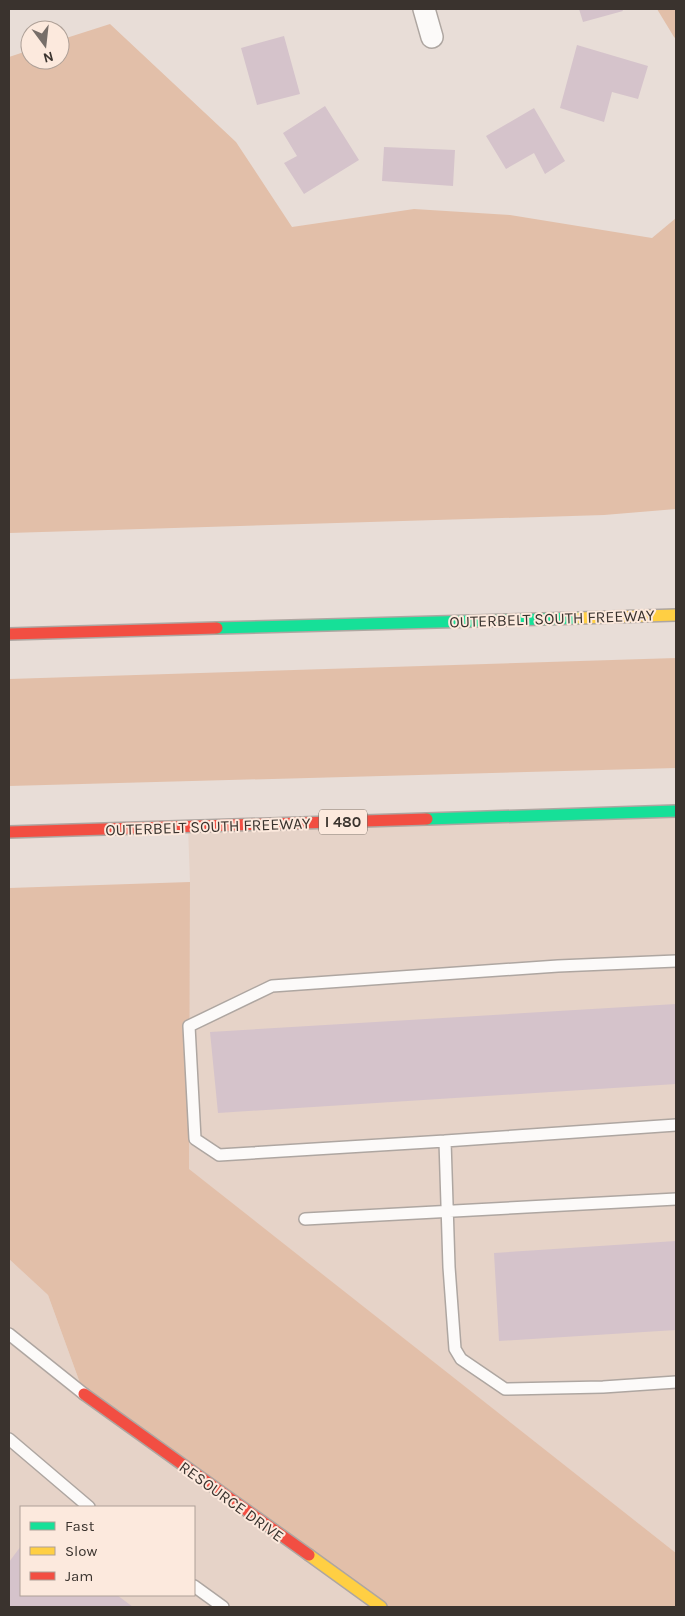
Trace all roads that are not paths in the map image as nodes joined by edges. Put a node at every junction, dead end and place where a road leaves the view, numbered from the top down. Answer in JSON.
{"nodes":[{"id":1,"x":424,"y":9,"type":"edge"},
{"id":2,"x":432,"y":38,"type":"dead end"},
{"id":3,"x":676,"y":615,"type":"edge"},
{"id":4,"x":9,"y":634,"type":"edge"},
{"id":5,"x":676,"y":811,"type":"edge"},
{"id":6,"x":9,"y":832,"type":"edge"},
{"id":7,"x":676,"y":961,"type":"edge"},
{"id":8,"x":676,"y":1125,"type":"edge"},
{"id":9,"x":445,"y":1142,"type":"junction"},
{"id":10,"x":676,"y":1199,"type":"edge"},
{"id":11,"x":447,"y":1210,"type":"junction"},
{"id":12,"x":305,"y":1219,"type":"dead end"},
{"id":13,"x":9,"y":1334,"type":"edge"},
{"id":14,"x":676,"y":1382,"type":"edge"},
{"id":15,"x":84,"y":1394,"type":"joint"},
{"id":16,"x":9,"y":1439,"type":"edge"},
{"id":17,"x":88,"y":1506,"type":"edge"},
{"id":18,"x":195,"y":1587,"type":"edge"},
{"id":19,"x":223,"y":1607,"type":"edge"},
{"id":20,"x":380,"y":1607,"type":"edge"}],
"edges":[{"from":1,"to":2,"type":"street"},
{"from":3,"to":4,"type":"main road","name":"OUTERBELT SOUTH FREEWAY"},
{"from":5,"to":6,"type":"main road","name":"OUTERBELT SOUTH FREEWAY","number":"I 480"},
{"from":7,"to":9,"type":"lane"},
{"from":8,"to":9,"type":"lane"},
{"from":9,"to":11,"type":"lane"},
{"from":10,"to":11,"type":"lane"},
{"from":11,"to":12,"type":"lane"},
{"from":11,"to":14,"type":"lane"},
{"from":13,"to":15,"type":"lane"},
{"from":15,"to":20,"type":"main road","name":"RESOURCE DRIVE"},
{"from":16,"to":17,"type":"lane"},
{"from":18,"to":19,"type":"lane"}]}
